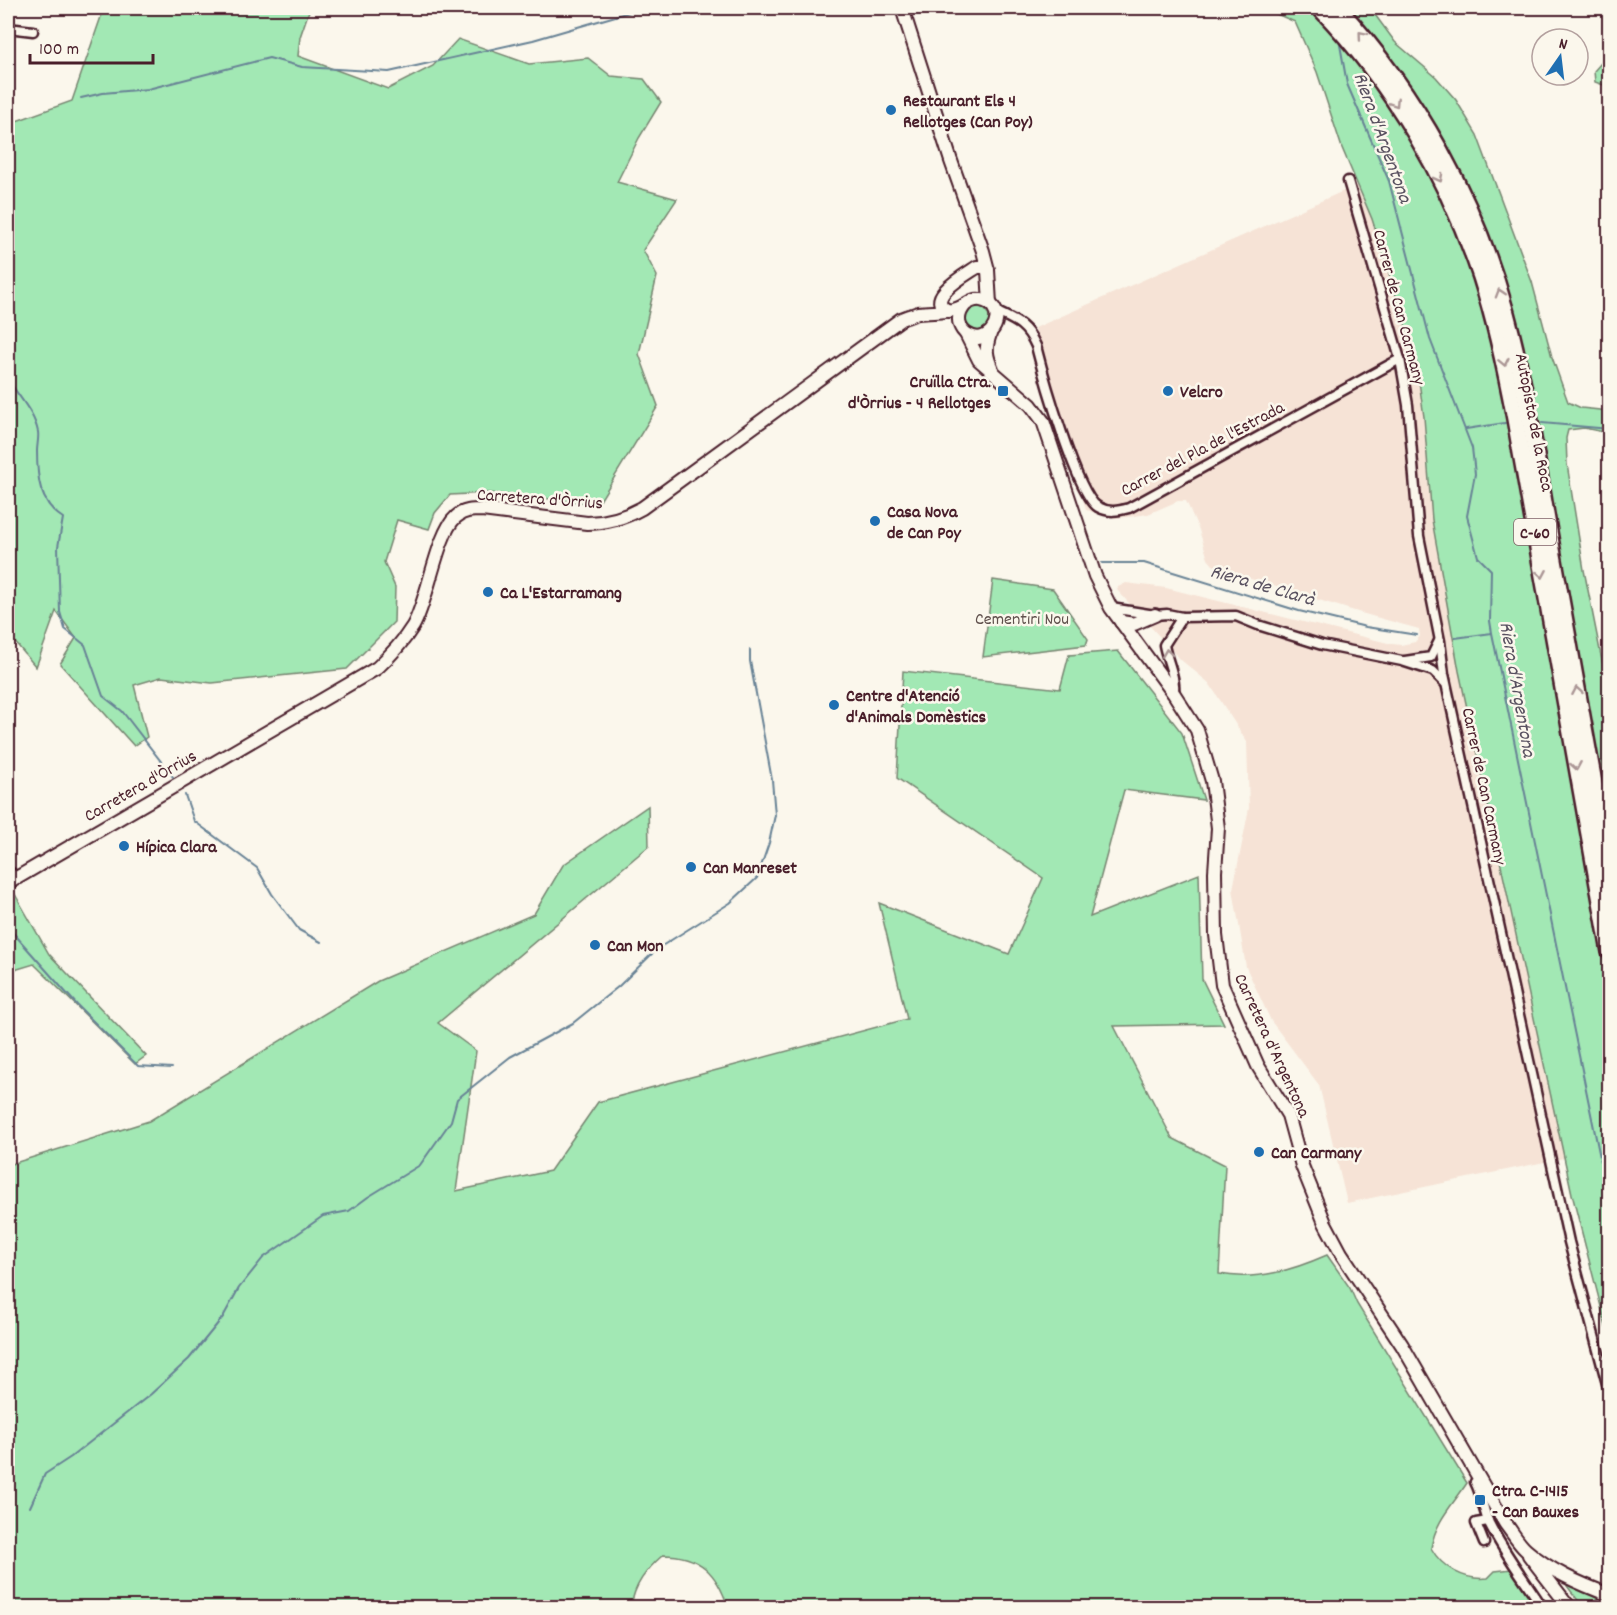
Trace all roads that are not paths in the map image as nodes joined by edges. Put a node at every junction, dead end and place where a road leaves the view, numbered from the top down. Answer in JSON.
{"nodes":[{"id":1,"x":902,"y":8,"type":"edge"},
{"id":2,"x":1320,"y":8,"type":"edge"},
{"id":3,"x":1338,"y":8,"type":"edge"},
{"id":4,"x":8,"y":28,"type":"edge"},
{"id":5,"x":33,"y":31,"type":"dead end"},
{"id":6,"x":1348,"y":181,"type":"dead end"},
{"id":7,"x":988,"y":275,"type":"junction"},
{"id":8,"x":969,"y":302,"type":"junction"},
{"id":9,"x":992,"y":307,"type":"junction"},
{"id":10,"x":946,"y":311,"type":"junction"},
{"id":11,"x":1022,"y":325,"type":"junction"},
{"id":12,"x":962,"y":329,"type":"junction"},
{"id":13,"x":992,"y":331,"type":"junction"},
{"id":14,"x":1400,"y":359,"type":"junction"},
{"id":15,"x":994,"y":373,"type":"junction"},
{"id":16,"x":1111,"y":608,"type":"junction"},
{"id":17,"x":1155,"y":615,"type":"junction"},
{"id":18,"x":1182,"y":616,"type":"junction"},
{"id":19,"x":1121,"y":622,"type":"junction"},
{"id":20,"x":1440,"y":641,"type":"junction"},
{"id":21,"x":1402,"y":661,"type":"junction"},
{"id":22,"x":1447,"y":685,"type":"junction"},
{"id":23,"x":1174,"y":694,"type":"junction"},
{"id":24,"x":1610,"y":872,"type":"edge"},
{"id":25,"x":10,"y":877,"type":"edge"},
{"id":26,"x":1610,"y":952,"type":"edge"},
{"id":27,"x":1610,"y":1395,"type":"edge"},
{"id":28,"x":1467,"y":1455,"type":"junction"},
{"id":29,"x":1488,"y":1521,"type":"junction"},
{"id":30,"x":1484,"y":1543,"type":"dead end"},
{"id":31,"x":1525,"y":1549,"type":"junction"},
{"id":32,"x":1610,"y":1595,"type":"edge"},
{"id":33,"x":1543,"y":1608,"type":"edge"},
{"id":34,"x":1570,"y":1608,"type":"edge"}],
"edges":[{"from":1,"to":7,"type":"street"},
{"from":2,"to":26,"type":"highway","name":"Autopista de la Roca","number":"C-60","one_way":true},
{"from":24,"to":3,"type":"highway","name":"Autopista de la Roca","number":"C-60","one_way":true},
{"from":4,"to":5,"type":"street"},
{"from":6,"to":14,"type":"street","name":"Carrer de Can Carmany"},
{"from":7,"to":8,"type":"street"},
{"from":7,"to":9,"type":"street"},
{"from":7,"to":10,"type":"street"},
{"from":8,"to":9,"type":"street"},
{"from":8,"to":10,"type":"street","name":"Carretera d'Òrrius"},
{"from":8,"to":12,"type":"street"},
{"from":9,"to":11,"type":"street","name":"Carrer del Pla de l'Estrada"},
{"from":9,"to":13,"type":"street"},
{"from":10,"to":12,"type":"street"},
{"from":10,"to":25,"type":"street","name":"Carretera d'Òrrius"},
{"from":11,"to":13,"type":"street"},
{"from":11,"to":14,"type":"street","name":"Carrer del Pla de l'Estrada"},
{"from":12,"to":13,"type":"street"},
{"from":12,"to":15,"type":"street"},
{"from":13,"to":15,"type":"street"},
{"from":14,"to":20,"type":"street","name":"Carrer de Can Carmany"},
{"from":15,"to":16,"type":"street","name":"Carretera d'Argentona"},
{"from":16,"to":17,"type":"street"},
{"from":16,"to":19,"type":"street","name":"Carretera d'Argentona"},
{"from":17,"to":18,"type":"street"},
{"from":17,"to":19,"type":"street"},
{"from":18,"to":21,"type":"street"},
{"from":23,"to":18,"type":"street","one_way":true},
{"from":19,"to":23,"type":"street","name":"Carretera d'Argentona"},
{"from":20,"to":21,"type":"street"},
{"from":20,"to":22,"type":"street","name":"Carrer de Can Carmany"},
{"from":21,"to":22,"type":"street"},
{"from":22,"to":27,"type":"street","name":"Carrer de Can Carmany"},
{"from":23,"to":28,"type":"street","name":"Carretera d'Argentona"},
{"from":28,"to":29,"type":"street"},
{"from":28,"to":31,"type":"street","name":"Carretera d'Argentona"},
{"from":29,"to":30,"type":"street"},
{"from":29,"to":33,"type":"street"},
{"from":31,"to":32,"type":"street","name":"Carretera d'Argentona"},
{"from":31,"to":34,"type":"street"}]}
